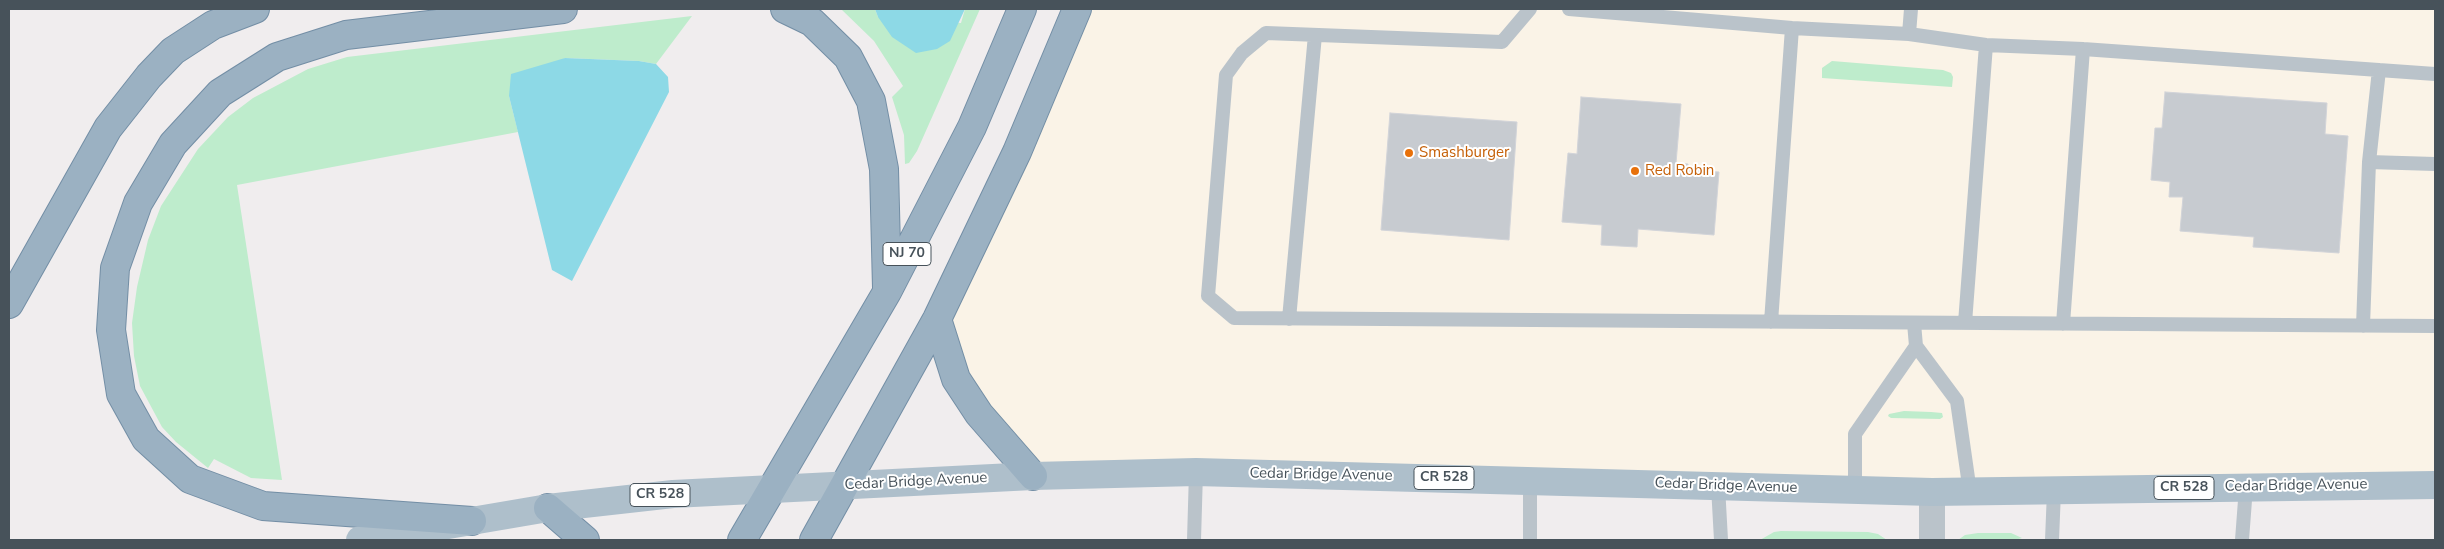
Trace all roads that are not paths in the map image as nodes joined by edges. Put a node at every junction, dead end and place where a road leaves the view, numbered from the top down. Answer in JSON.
{"nodes":[{"id":1,"x":255,"y":9,"type":"edge"},
{"id":2,"x":563,"y":9,"type":"edge"},
{"id":3,"x":785,"y":9,"type":"edge"},
{"id":4,"x":1022,"y":9,"type":"edge"},
{"id":5,"x":1077,"y":9,"type":"edge"},
{"id":6,"x":1530,"y":9,"type":"edge"},
{"id":7,"x":1570,"y":9,"type":"edge"},
{"id":8,"x":1911,"y":9,"type":"edge"},
{"id":9,"x":1792,"y":28,"type":"junction"},
{"id":10,"x":1909,"y":34,"type":"junction"},
{"id":11,"x":1315,"y":35,"type":"junction"},
{"id":12,"x":1986,"y":45,"type":"junction"},
{"id":13,"x":2083,"y":48,"type":"junction"},
{"id":14,"x":2379,"y":70,"type":"junction"},
{"id":15,"x":2435,"y":74,"type":"edge"},
{"id":16,"x":2370,"y":162,"type":"junction"},
{"id":17,"x":2435,"y":164,"type":"edge"},
{"id":18,"x":887,"y":292,"type":"junction"},
{"id":19,"x":9,"y":304,"type":"edge"},
{"id":20,"x":937,"y":318,"type":"junction"},
{"id":21,"x":1289,"y":318,"type":"junction"},
{"id":22,"x":1771,"y":322,"type":"junction"},
{"id":23,"x":1914,"y":323,"type":"junction"},
{"id":24,"x":1965,"y":323,"type":"junction"},
{"id":25,"x":2064,"y":324,"type":"junction"},
{"id":26,"x":2363,"y":326,"type":"junction"},
{"id":27,"x":2435,"y":326,"type":"edge"},
{"id":28,"x":1916,"y":346,"type":"junction"},
{"id":29,"x":1196,"y":472,"type":"junction"},
{"id":30,"x":1032,"y":476,"type":"junction"},
{"id":31,"x":1530,"y":480,"type":"junction"},
{"id":32,"x":844,"y":485,"type":"junction"},
{"id":33,"x":2435,"y":485,"type":"edge"},
{"id":34,"x":1718,"y":486,"type":"junction"},
{"id":35,"x":2246,"y":487,"type":"junction"},
{"id":36,"x":772,"y":489,"type":"junction"},
{"id":37,"x":1855,"y":490,"type":"junction"},
{"id":38,"x":2054,"y":490,"type":"junction"},
{"id":39,"x":1932,"y":492,"type":"junction"},
{"id":40,"x":1970,"y":492,"type":"junction"},
{"id":41,"x":548,"y":508,"type":"junction"},
{"id":42,"x":469,"y":531,"type":"edge"},
{"id":43,"x":360,"y":540,"type":"edge"},
{"id":44,"x":585,"y":540,"type":"edge"},
{"id":45,"x":742,"y":540,"type":"edge"},
{"id":46,"x":814,"y":540,"type":"edge"},
{"id":47,"x":1194,"y":540,"type":"edge"},
{"id":48,"x":1530,"y":540,"type":"edge"},
{"id":49,"x":1721,"y":540,"type":"edge"},
{"id":50,"x":1932,"y":540,"type":"edge"},
{"id":51,"x":2052,"y":540,"type":"edge"},
{"id":52,"x":2242,"y":540,"type":"edge"}],
"edges":[{"from":1,"to":19,"type":"highway"},
{"from":2,"to":42,"type":"highway"},
{"from":3,"to":18,"type":"highway"},
{"from":4,"to":18,"type":"highway","number":"NJ 70"},
{"from":5,"to":20,"type":"highway"},
{"from":6,"to":11,"type":"lane"},
{"from":7,"to":9,"type":"lane"},
{"from":8,"to":10,"type":"lane"},
{"from":9,"to":10,"type":"lane"},
{"from":9,"to":22,"type":"lane"},
{"from":10,"to":12,"type":"lane"},
{"from":11,"to":21,"type":"lane"},
{"from":11,"to":21,"type":"lane"},
{"from":12,"to":13,"type":"lane"},
{"from":12,"to":24,"type":"lane"},
{"from":13,"to":14,"type":"lane"},
{"from":13,"to":25,"type":"lane"},
{"from":14,"to":15,"type":"lane"},
{"from":14,"to":16,"type":"lane"},
{"from":16,"to":17,"type":"lane"},
{"from":16,"to":26,"type":"lane"},
{"from":18,"to":36,"type":"highway","number":"NJ 70"},
{"from":20,"to":30,"type":"highway"},
{"from":20,"to":32,"type":"highway"},
{"from":21,"to":22,"type":"lane"},
{"from":22,"to":23,"type":"lane"},
{"from":23,"to":24,"type":"lane"},
{"from":23,"to":28,"type":"lane"},
{"from":24,"to":25,"type":"lane"},
{"from":25,"to":26,"type":"lane"},
{"from":26,"to":27,"type":"lane"},
{"from":28,"to":37,"type":"lane"},
{"from":28,"to":40,"type":"lane"},
{"from":29,"to":30,"type":"main road","name":"Cedar Bridge Avenue","number":"CR 528"},
{"from":29,"to":31,"type":"main road","name":"Cedar Bridge Avenue","number":"CR 528"},
{"from":29,"to":47,"type":"lane"},
{"from":30,"to":32,"type":"main road","name":"Cedar Bridge Avenue","number":"CR 528"},
{"from":31,"to":34,"type":"main road","name":"Cedar Bridge Avenue","number":"CR 528"},
{"from":31,"to":48,"type":"lane"},
{"from":32,"to":36,"type":"main road","name":"Cedar Bridge Avenue","number":"CR 528"},
{"from":32,"to":46,"type":"highway"},
{"from":33,"to":35,"type":"main road","name":"Cedar Bridge Avenue","number":"CR 528"},
{"from":34,"to":37,"type":"main road","name":"Cedar Bridge Avenue","number":"CR 528"},
{"from":34,"to":49,"type":"lane"},
{"from":35,"to":38,"type":"main road","name":"Cedar Bridge Avenue","number":"CR 528"},
{"from":35,"to":52,"type":"lane"},
{"from":36,"to":41,"type":"main road","name":"Cedar Bridge Avenue","number":"CR 528"},
{"from":36,"to":45,"type":"highway","number":"NJ 70"},
{"from":37,"to":39,"type":"main road","name":"Cedar Bridge Avenue","number":"CR 528"},
{"from":38,"to":40,"type":"main road","name":"Cedar Bridge Avenue","number":"CR 528"},
{"from":38,"to":51,"type":"lane"},
{"from":39,"to":40,"type":"main road","name":"Cedar Bridge Avenue","number":"CR 528"},
{"from":39,"to":50,"type":"street"},
{"from":41,"to":42,"type":"main road","name":"Cedar Bridge Avenue","number":"CR 528"},
{"from":41,"to":44,"type":"highway"},
{"from":42,"to":43,"type":"main road","name":"Cedar Bridge Avenue","number":"CR 528"}]}
